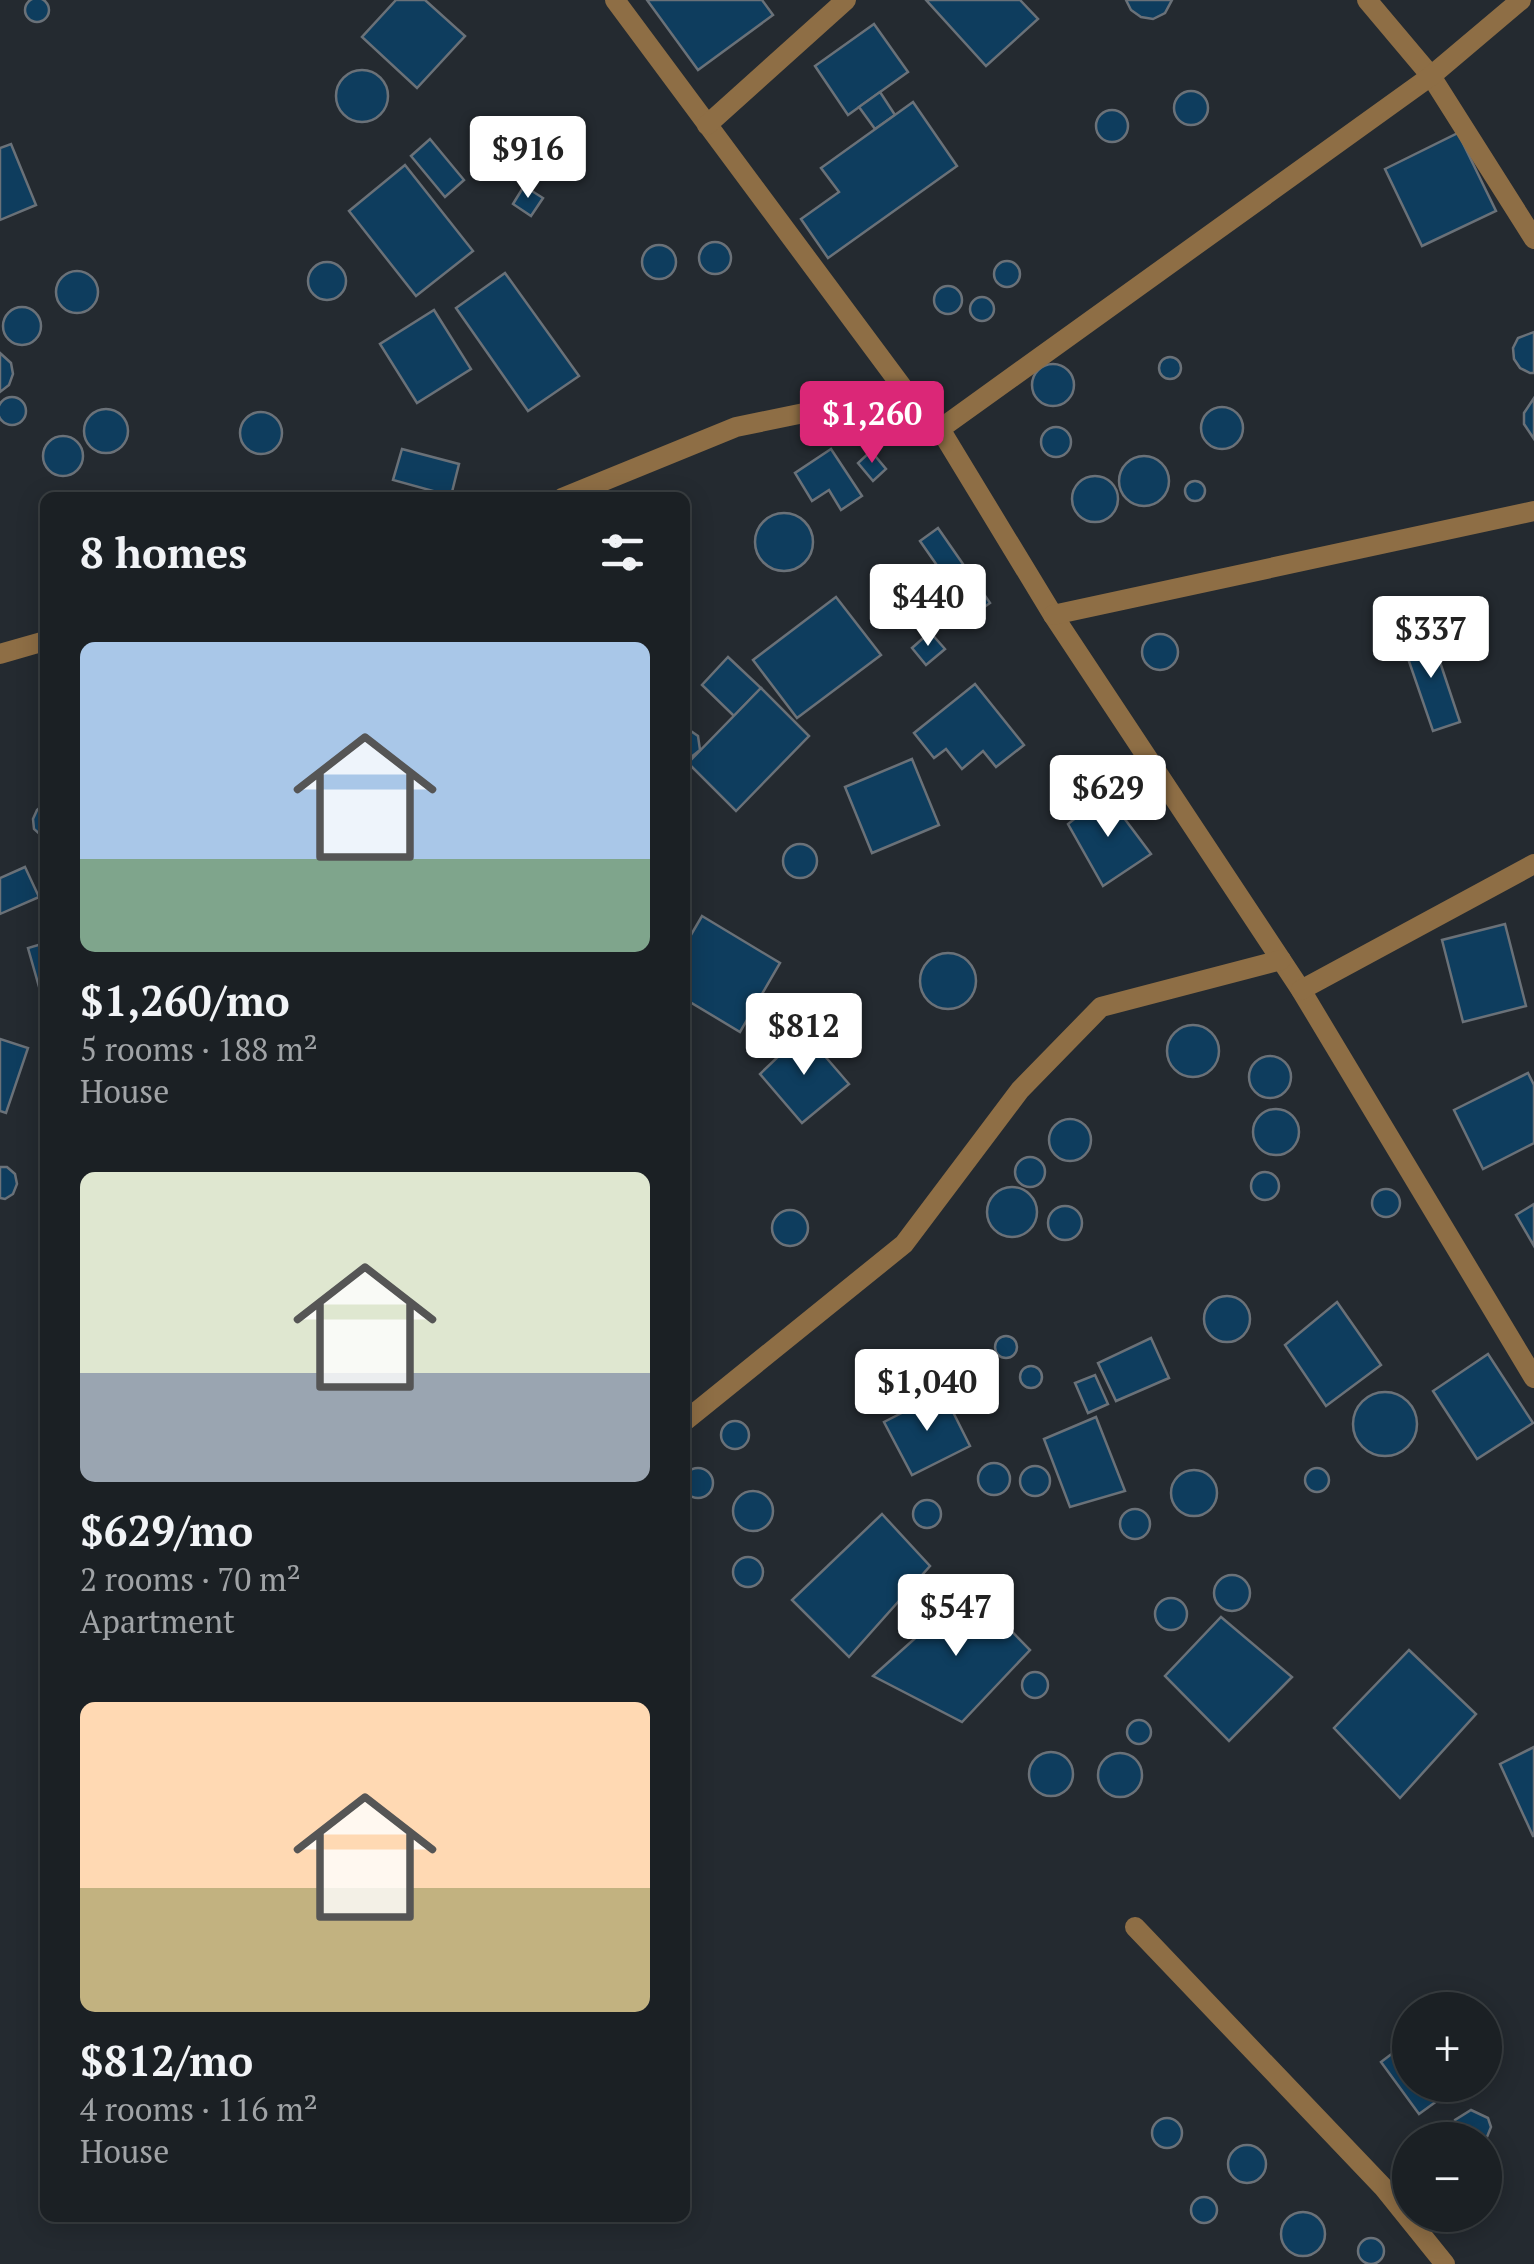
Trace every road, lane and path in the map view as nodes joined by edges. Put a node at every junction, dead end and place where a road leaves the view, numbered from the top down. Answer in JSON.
{"nodes":[{"id":1,"x":615,"y":0,"type":"edge"},
{"id":2,"x":846,"y":0,"type":"edge"},
{"id":3,"x":1367,"y":0,"type":"edge"},
{"id":4,"x":1521,"y":0,"type":"edge"},
{"id":5,"x":1431,"y":76,"type":"junction"},
{"id":6,"x":707,"y":125,"type":"junction"},
{"id":7,"x":1534,"y":238,"type":"edge"},
{"id":8,"x":906,"y":392,"type":"junction"},
{"id":9,"x":940,"y":429,"type":"junction"},
{"id":10,"x":577,"y":492,"type":"edge"},
{"id":11,"x":1534,"y":511,"type":"edge"},
{"id":12,"x":1053,"y":615,"type":"junction"},
{"id":13,"x":40,"y":643,"type":"edge"},
{"id":14,"x":0,"y":654,"type":"edge"},
{"id":15,"x":1534,"y":864,"type":"edge"},
{"id":16,"x":1281,"y":960,"type":"junction"},
{"id":17,"x":1301,"y":990,"type":"junction"},
{"id":18,"x":1534,"y":1378,"type":"edge"},
{"id":19,"x":690,"y":1417,"type":"edge"},
{"id":20,"x":1135,"y":1927,"type":"dead end"},
{"id":21,"x":1445,"y":2264,"type":"edge"}],
"edges":[{"from":1,"to":6,"type":"street"},
{"from":2,"to":6,"type":"street"},
{"from":3,"to":5,"type":"street"},
{"from":4,"to":5,"type":"street"},
{"from":5,"to":7,"type":"street"},
{"from":5,"to":9,"type":"street"},
{"from":6,"to":8,"type":"street"},
{"from":8,"to":9,"type":"street"},
{"from":8,"to":10,"type":"street"},
{"from":9,"to":12,"type":"street"},
{"from":11,"to":12,"type":"street"},
{"from":12,"to":16,"type":"street"},
{"from":13,"to":14,"type":"street"},
{"from":15,"to":17,"type":"street"},
{"from":16,"to":17,"type":"street"},
{"from":16,"to":19,"type":"street"},
{"from":17,"to":18,"type":"street"},
{"from":20,"to":21,"type":"street"}]}
